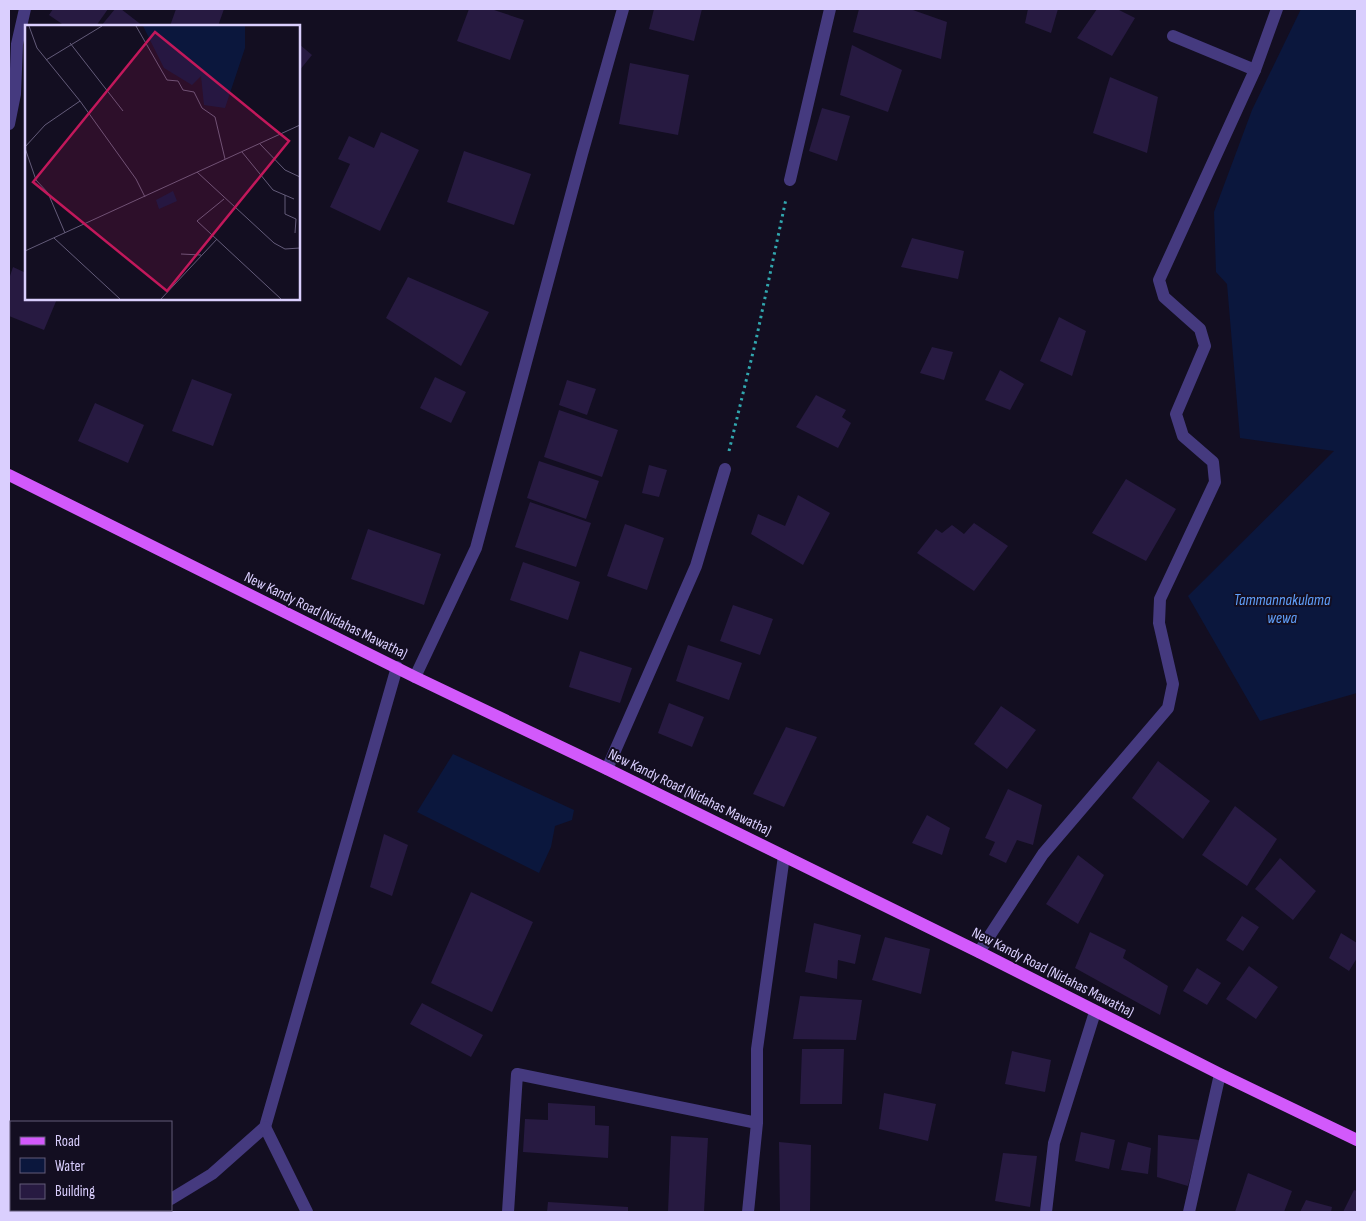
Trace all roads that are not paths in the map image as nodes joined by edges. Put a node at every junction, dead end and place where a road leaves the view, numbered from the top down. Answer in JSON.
{"nodes":[{"id":1,"x":25,"y":9,"type":"edge"},
{"id":2,"x":623,"y":9,"type":"edge"},
{"id":3,"x":830,"y":9,"type":"edge"},
{"id":4,"x":1277,"y":9,"type":"edge"},
{"id":5,"x":1172,"y":36,"type":"dead end"},
{"id":6,"x":1255,"y":70,"type":"junction"},
{"id":7,"x":9,"y":124,"type":"edge"},
{"id":8,"x":790,"y":180,"type":"road end"},
{"id":9,"x":725,"y":469,"type":"road end"},
{"id":10,"x":9,"y":475,"type":"edge"},
{"id":11,"x":398,"y":667,"type":"junction"},
{"id":12,"x":415,"y":677,"type":"junction"},
{"id":13,"x":607,"y":769,"type":"junction"},
{"id":14,"x":784,"y":856,"type":"junction"},
{"id":15,"x":979,"y":952,"type":"junction"},
{"id":16,"x":1095,"y":1012,"type":"junction"},
{"id":17,"x":1220,"y":1074,"type":"junction"},
{"id":18,"x":757,"y":1123,"type":"junction"},
{"id":19,"x":265,"y":1127,"type":"junction"},
{"id":20,"x":1357,"y":1140,"type":"edge"},
{"id":21,"x":172,"y":1198,"type":"edge"},
{"id":22,"x":307,"y":1212,"type":"edge"},
{"id":23,"x":508,"y":1212,"type":"edge"},
{"id":24,"x":748,"y":1212,"type":"edge"},
{"id":25,"x":1046,"y":1212,"type":"edge"},
{"id":26,"x":1189,"y":1212,"type":"edge"}],
"edges":[{"from":1,"to":7,"type":"street"},
{"from":2,"to":12,"type":"street"},
{"from":3,"to":8,"type":"street"},
{"from":4,"to":6,"type":"street"},
{"from":5,"to":6,"type":"street"},
{"from":6,"to":15,"type":"street"},
{"from":9,"to":13,"type":"street"},
{"from":10,"to":11,"type":"main road","name":"New Kandy Road (Nidahas Mawatha)"},
{"from":11,"to":12,"type":"main road","name":"New Kandy Road (Nidahas Mawatha)"},
{"from":11,"to":19,"type":"street"},
{"from":12,"to":13,"type":"main road","name":"New Kandy Road (Nidahas Mawatha)"},
{"from":13,"to":14,"type":"main road","name":"New Kandy Road (Nidahas Mawatha)"},
{"from":14,"to":15,"type":"main road","name":"New Kandy Road (Nidahas Mawatha)"},
{"from":14,"to":18,"type":"street"},
{"from":15,"to":16,"type":"main road","name":"New Kandy Road (Nidahas Mawatha)"},
{"from":16,"to":17,"type":"main road","name":"New Kandy Road (Nidahas Mawatha)"},
{"from":16,"to":25,"type":"street"},
{"from":17,"to":20,"type":"main road","name":"New Kandy Road (Nidahas Mawatha)"},
{"from":17,"to":26,"type":"street"},
{"from":18,"to":23,"type":"street"},
{"from":18,"to":24,"type":"street"},
{"from":19,"to":21,"type":"street"},
{"from":19,"to":22,"type":"street"}]}
